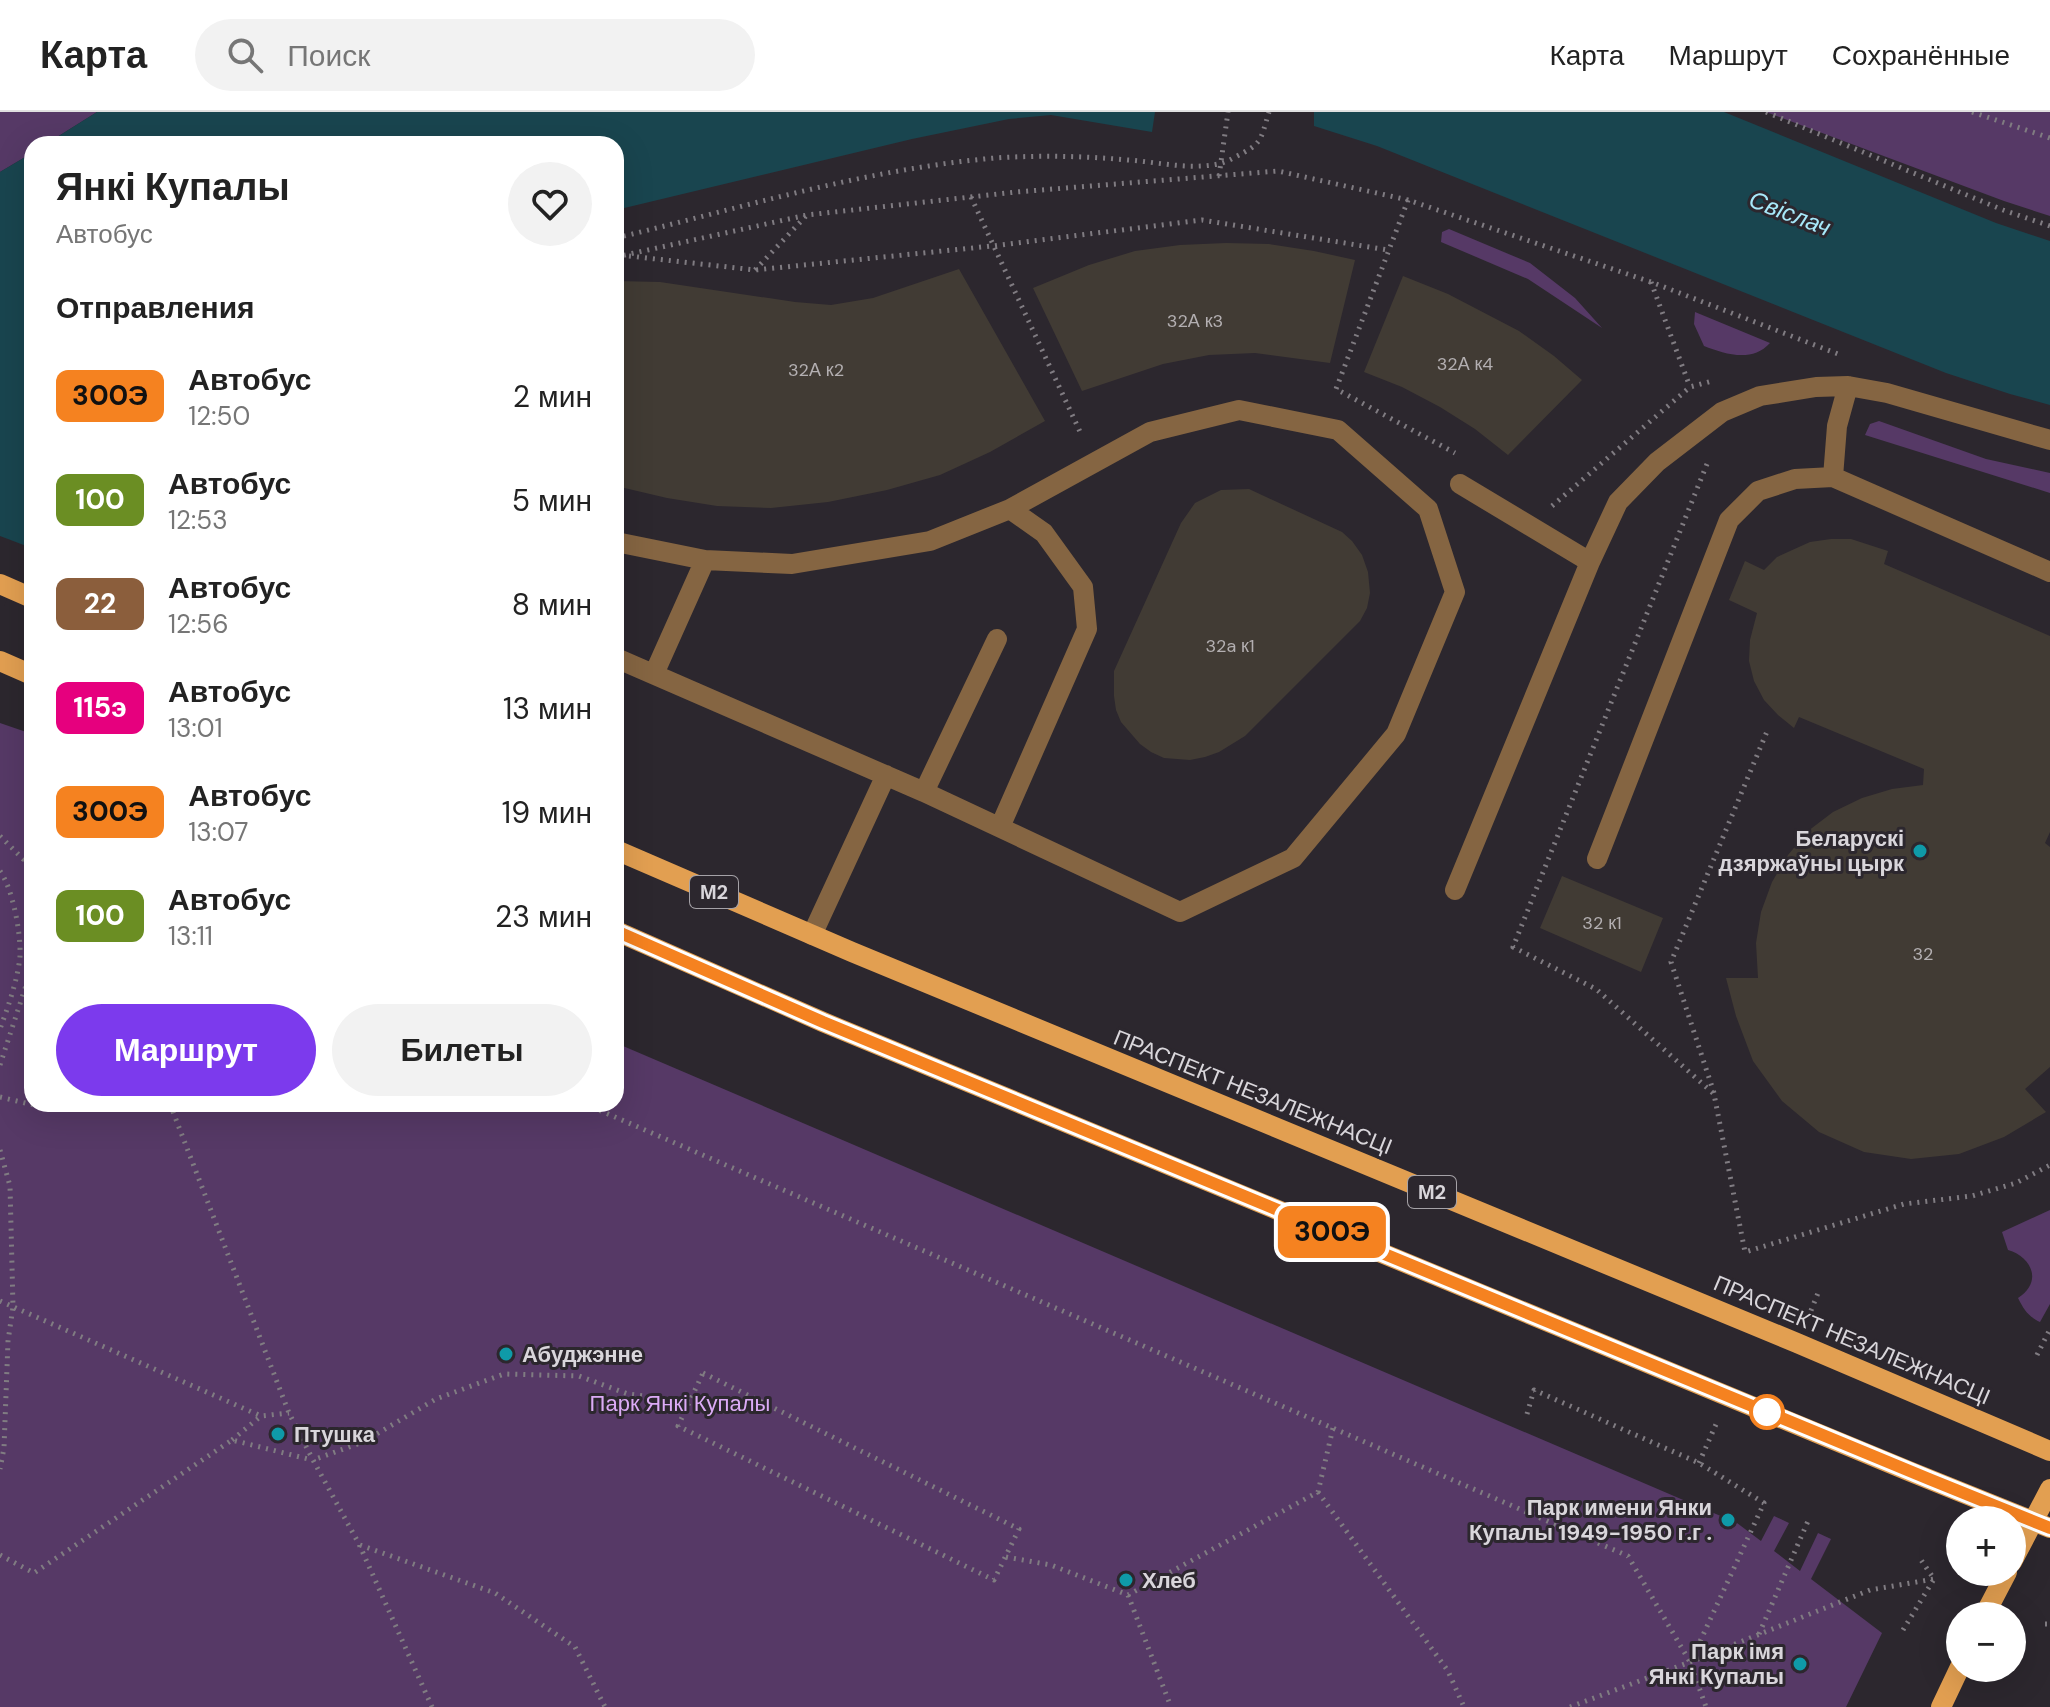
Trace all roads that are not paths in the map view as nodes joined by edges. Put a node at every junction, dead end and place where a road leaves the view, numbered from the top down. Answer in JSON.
{"nodes":[{"id":1,"x":1848,"y":386,"type":"junction"},
{"id":2,"x":2050,"y":440,"type":"edge"},
{"id":3,"x":1833,"y":477,"type":"junction"},
{"id":4,"x":1460,"y":484,"type":"dead end"},
{"id":5,"x":1010,"y":509,"type":"junction"},
{"id":6,"x":624,"y":544,"type":"edge"},
{"id":7,"x":705,"y":560,"type":"junction"},
{"id":8,"x":1590,"y":562,"type":"junction"},
{"id":9,"x":2050,"y":572,"type":"edge"},
{"id":10,"x":0,"y":584,"type":"edge"},
{"id":11,"x":24,"y":594,"type":"edge"},
{"id":12,"x":997,"y":639,"type":"dead end"},
{"id":13,"x":0,"y":661,"type":"edge"},
{"id":14,"x":624,"y":661,"type":"edge"},
{"id":15,"x":24,"y":672,"type":"edge"},
{"id":16,"x":654,"y":674,"type":"junction"},
{"id":17,"x":886,"y":775,"type":"junction"},
{"id":18,"x":924,"y":792,"type":"junction"},
{"id":19,"x":1000,"y":827,"type":"junction"},
{"id":20,"x":624,"y":853,"type":"edge"},
{"id":21,"x":1597,"y":859,"type":"dead end"},
{"id":22,"x":1455,"y":890,"type":"dead end"},
{"id":23,"x":624,"y":934,"type":"edge"},
{"id":24,"x":812,"y":935,"type":"junction"},
{"id":25,"x":2050,"y":1451,"type":"edge"},
{"id":26,"x":2050,"y":1489,"type":"edge"},
{"id":27,"x":2042,"y":1524,"type":"edge"},
{"id":28,"x":2026,"y":1544,"type":"edge"},
{"id":29,"x":1953,"y":1682,"type":"edge"},
{"id":30,"x":1941,"y":1707,"type":"edge"}],
"edges":[{"from":1,"to":2,"type":"lane"},
{"from":1,"to":3,"type":"lane"},
{"from":1,"to":8,"type":"lane"},
{"from":3,"to":9,"type":"lane"},
{"from":3,"to":21,"type":"lane"},
{"from":4,"to":8,"type":"lane"},
{"from":5,"to":7,"type":"lane"},
{"from":5,"to":19,"type":"lane"},
{"from":5,"to":19,"type":"lane"},
{"from":6,"to":7,"type":"lane"},
{"from":7,"to":16,"type":"lane"},
{"from":8,"to":22,"type":"lane"},
{"from":10,"to":11,"type":"main road"},
{"from":12,"to":18,"type":"lane"},
{"from":13,"to":15,"type":"main road","bridge":true},
{"from":14,"to":16,"type":"lane"},
{"from":16,"to":17,"type":"lane"},
{"from":17,"to":18,"type":"lane"},
{"from":17,"to":24,"type":"lane"},
{"from":18,"to":19,"type":"lane"},
{"from":20,"to":24,"type":"main road","name":"ПРАСПЕКТ НЕЗАЛЕЖНАСЦІ","number":"М2"},
{"from":23,"to":27,"type":"main road"},
{"from":24,"to":25,"type":"main road","name":"ПРАСПЕКТ НЕЗАЛЕЖНАСЦІ","number":"М2"},
{"from":26,"to":27,"type":"main road"},
{"from":27,"to":28,"type":"main road"},
{"from":29,"to":30,"type":"main road"}]}
